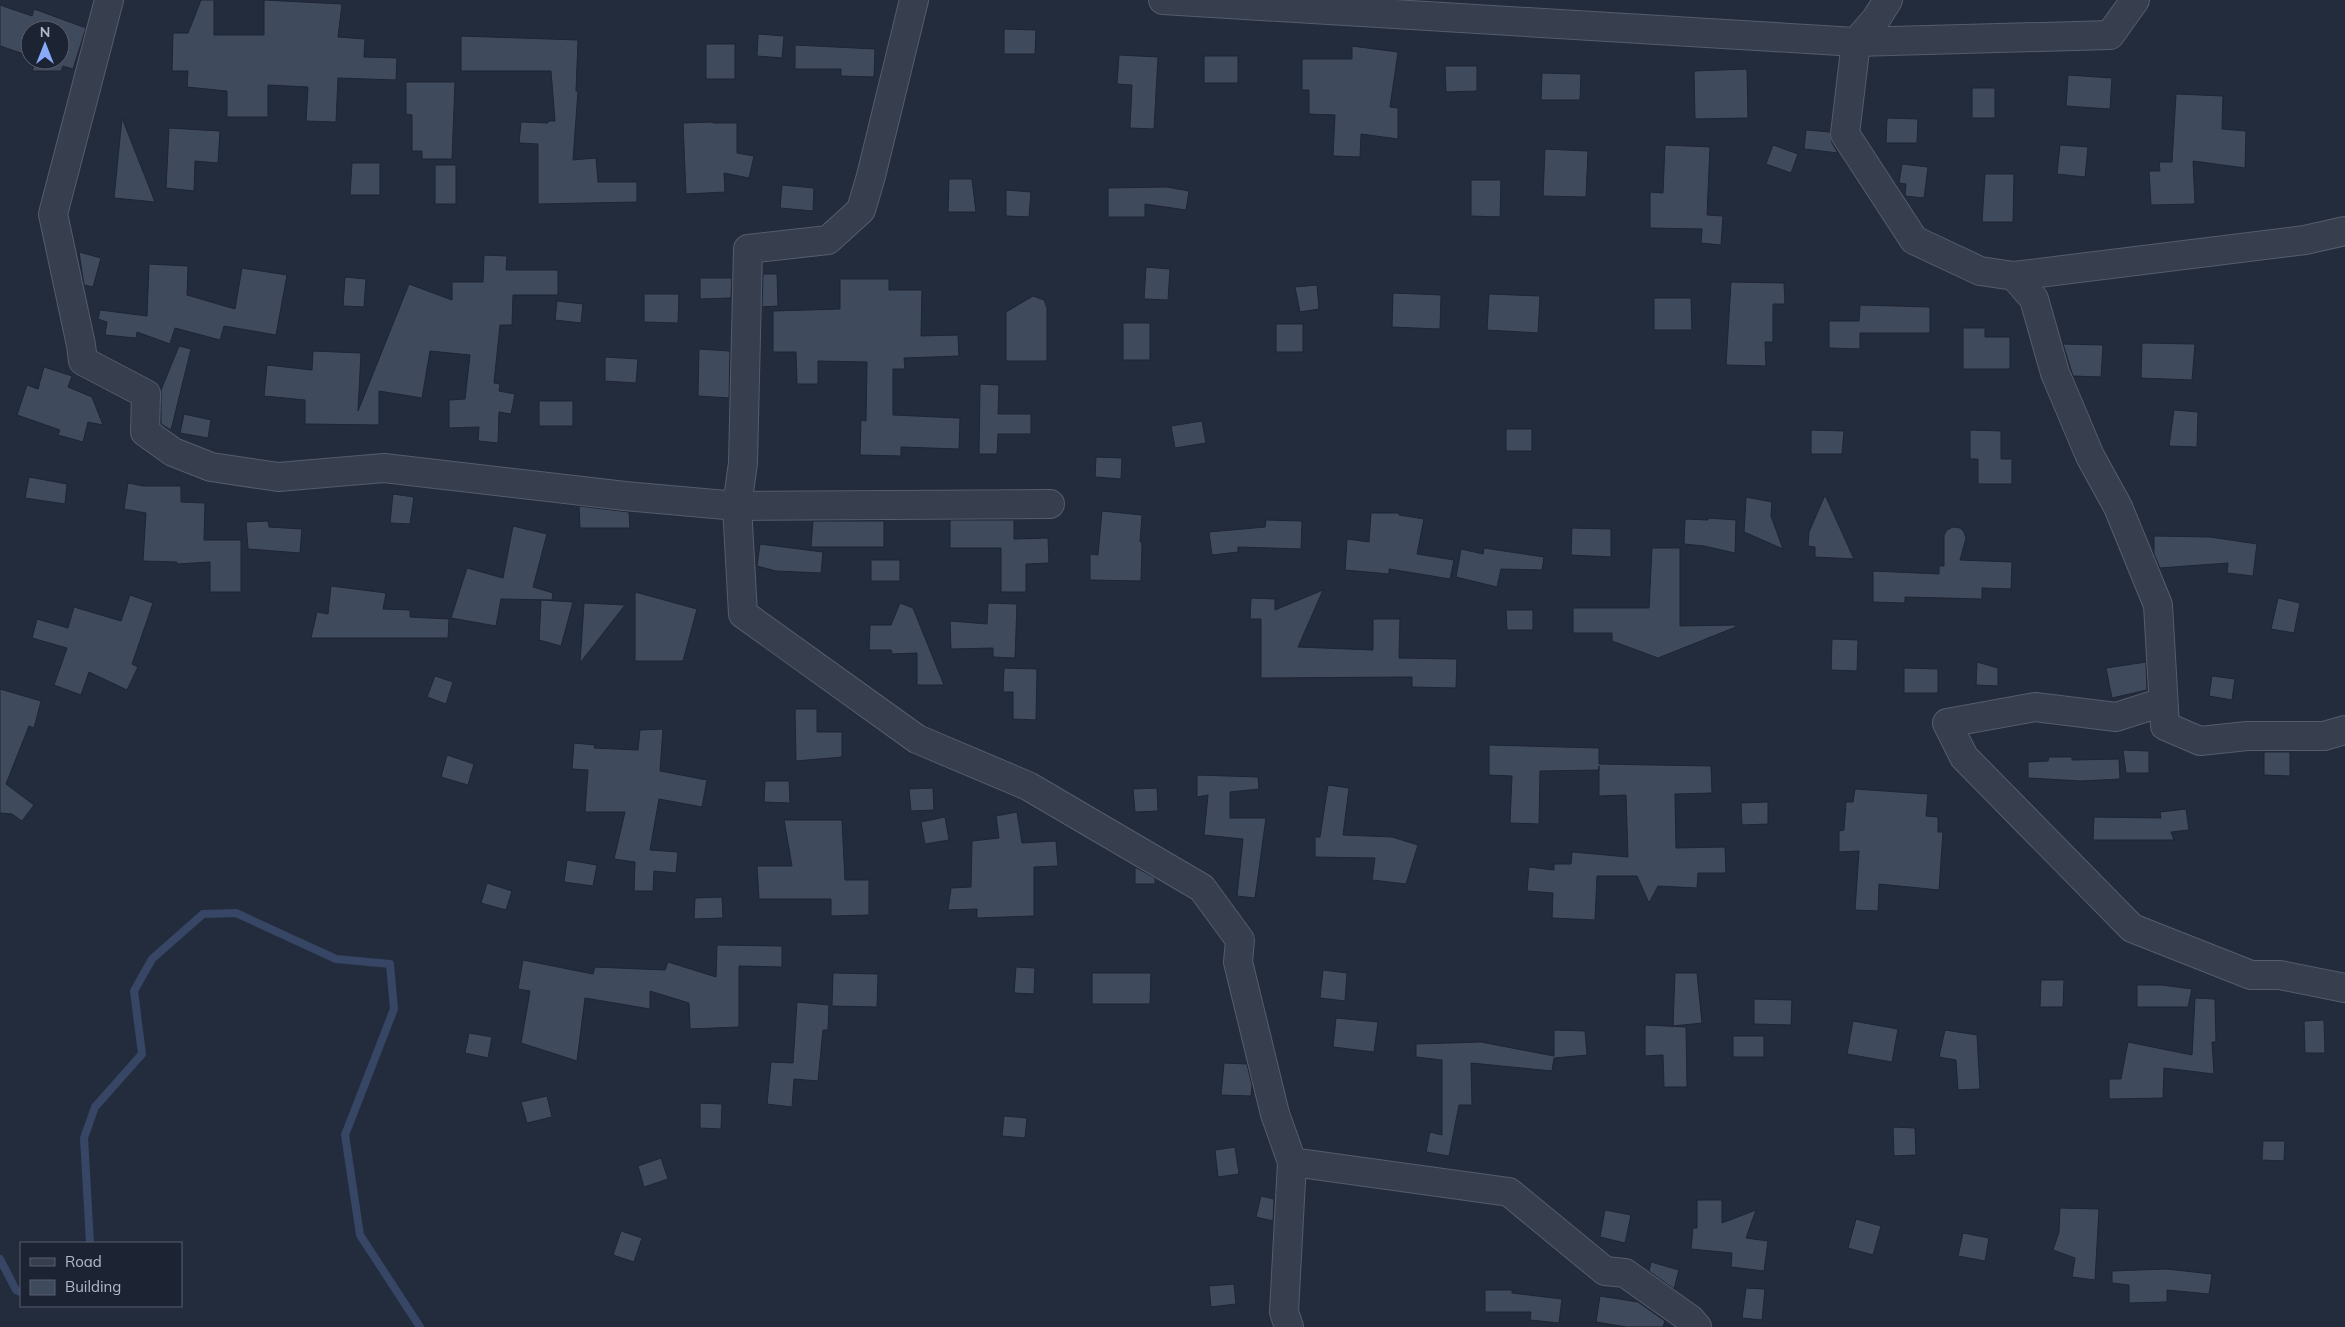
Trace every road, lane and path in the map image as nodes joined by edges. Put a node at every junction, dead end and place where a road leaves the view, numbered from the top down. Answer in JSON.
{"nodes":[{"id":1,"x":109,"y":0,"type":"edge"},
{"id":2,"x":914,"y":0,"type":"edge"},
{"id":3,"x":1163,"y":0,"type":"edge"},
{"id":4,"x":1888,"y":0,"type":"edge"},
{"id":5,"x":2134,"y":0,"type":"edge"},
{"id":6,"x":1856,"y":42,"type":"junction"},
{"id":7,"x":2345,"y":231,"type":"edge"},
{"id":8,"x":2014,"y":276,"type":"junction"},
{"id":9,"x":1050,"y":504,"type":"dead end"},
{"id":10,"x":737,"y":506,"type":"junction"},
{"id":11,"x":2164,"y":702,"type":"junction"},
{"id":12,"x":2345,"y":730,"type":"edge"},
{"id":13,"x":2345,"y":988,"type":"edge"},
{"id":14,"x":1292,"y":1162,"type":"junction"},
{"id":15,"x":1289,"y":1327,"type":"edge"},
{"id":16,"x":1698,"y":1327,"type":"edge"}],
"edges":[{"from":1,"to":10,"type":"street"},
{"from":2,"to":10,"type":"street"},
{"from":3,"to":6,"type":"street"},
{"from":4,"to":6,"type":"street"},
{"from":5,"to":6,"type":"street"},
{"from":6,"to":8,"type":"street"},
{"from":7,"to":8,"type":"street"},
{"from":8,"to":11,"type":"street"},
{"from":9,"to":10,"type":"street"},
{"from":10,"to":14,"type":"street"},
{"from":11,"to":12,"type":"street"},
{"from":11,"to":13,"type":"street"},
{"from":14,"to":15,"type":"street"},
{"from":14,"to":16,"type":"street"}]}
